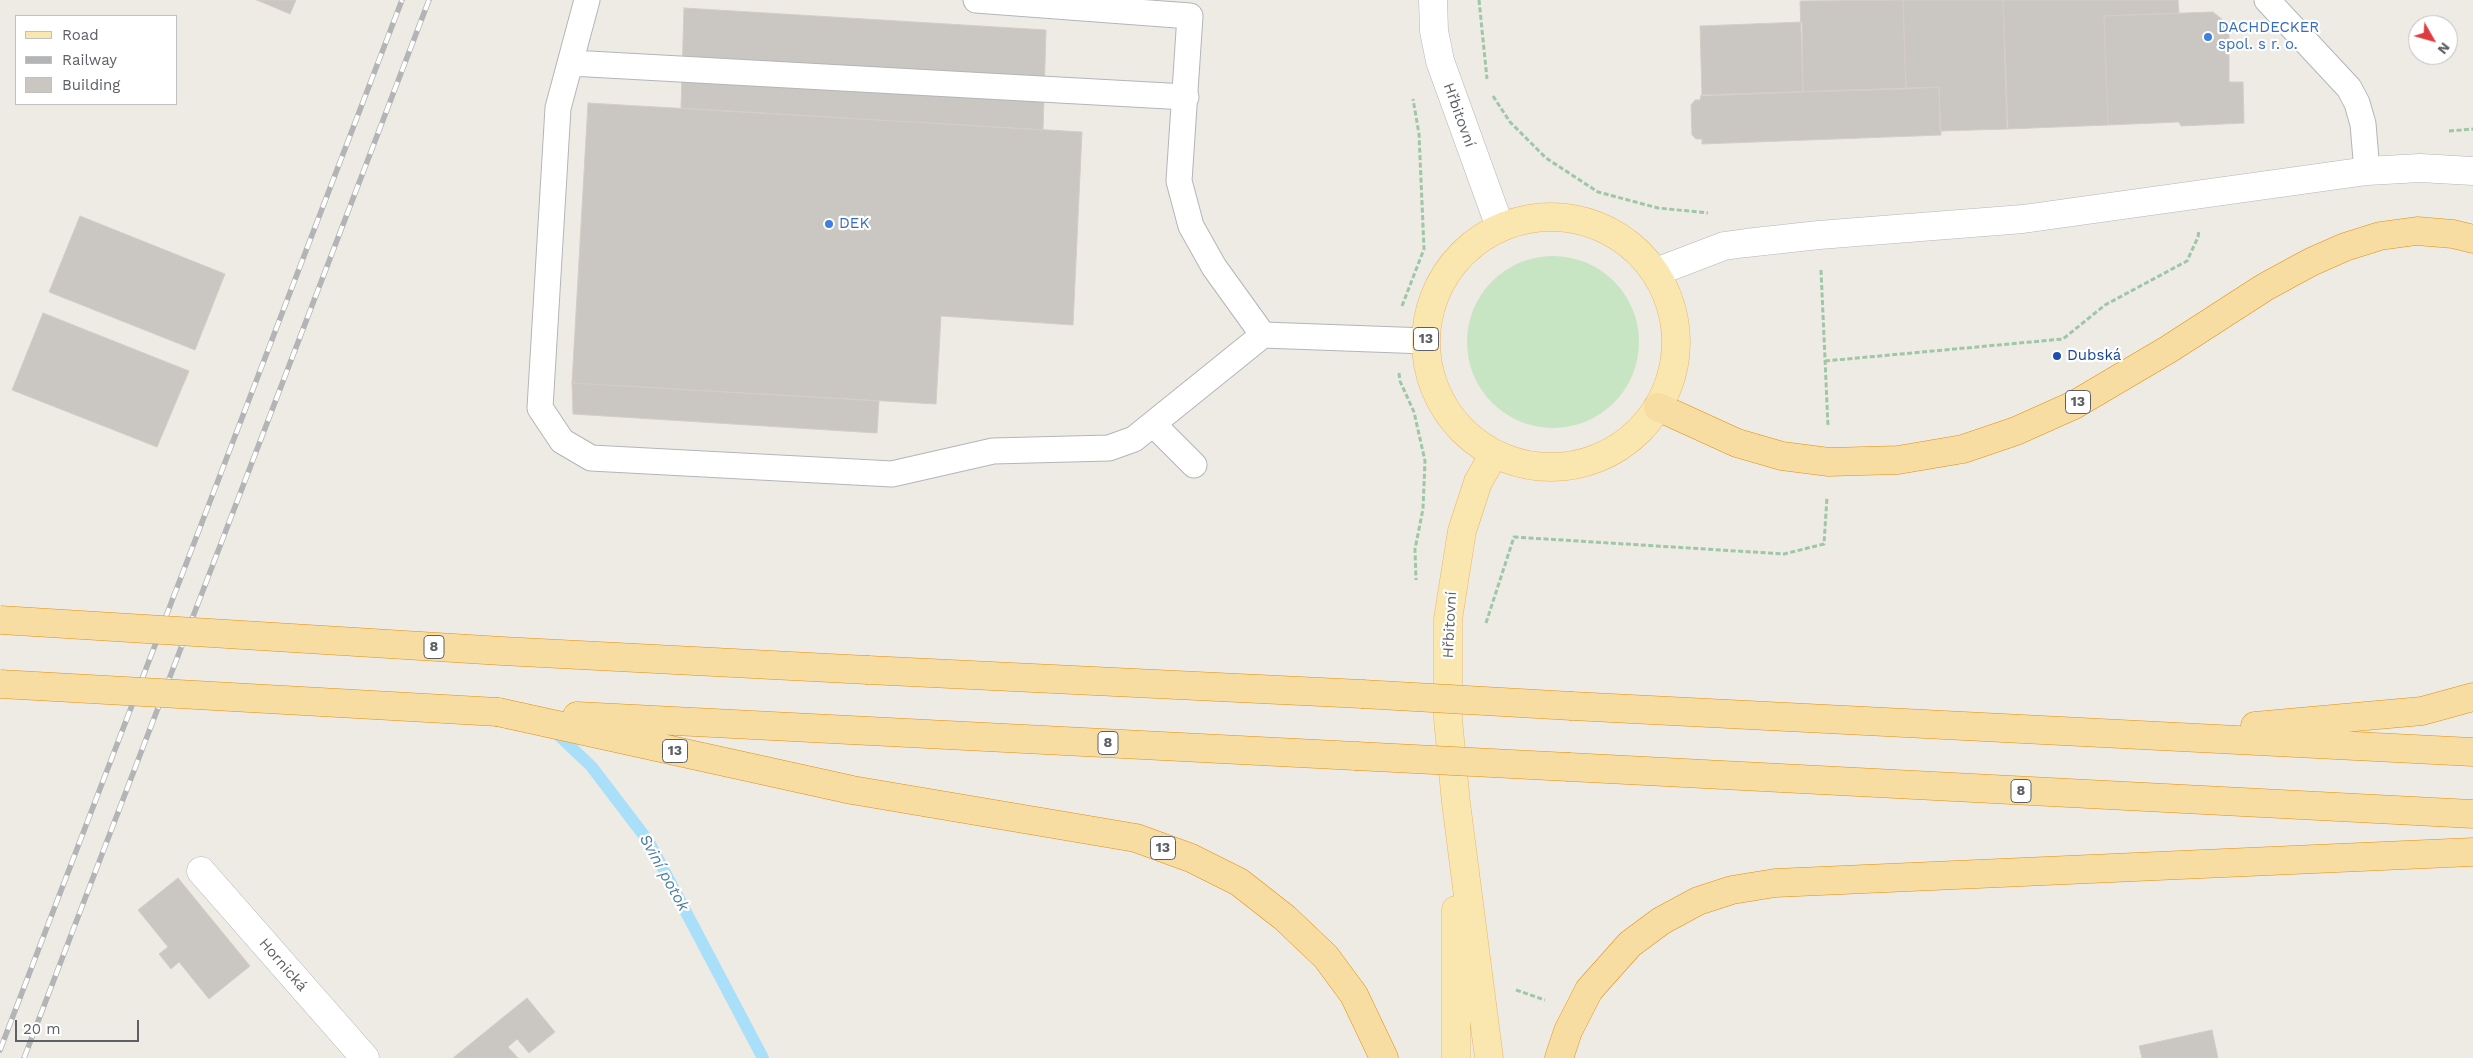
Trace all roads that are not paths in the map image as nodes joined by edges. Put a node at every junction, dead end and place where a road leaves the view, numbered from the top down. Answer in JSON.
{"nodes":[{"id":1,"x":587,"y":0,"type":"edge"},
{"id":2,"x":976,"y":0,"type":"edge"},
{"id":3,"x":1433,"y":0,"type":"edge"},
{"id":4,"x":2266,"y":0,"type":"edge"},
{"id":5,"x":1194,"y":8,"type":"edge"},
{"id":6,"x":571,"y":63,"type":"junction"},
{"id":7,"x":1186,"y":97,"type":"junction"},
{"id":8,"x":2367,"y":171,"type":"junction"},
{"id":9,"x":2473,"y":171,"type":"edge"},
{"id":10,"x":1500,"y":227,"type":"junction"},
{"id":11,"x":2473,"y":239,"type":"edge"},
{"id":12,"x":1656,"y":272,"type":"junction"},
{"id":13,"x":1263,"y":336,"type":"junction"},
{"id":14,"x":1426,"y":341,"type":"junction"},
{"id":15,"x":1658,"y":407,"type":"junction"},
{"id":16,"x":1144,"y":432,"type":"junction"},
{"id":17,"x":1494,"y":454,"type":"junction"},
{"id":18,"x":1194,"y":465,"type":"dead end"},
{"id":19,"x":0,"y":620,"type":"edge"},
{"id":20,"x":0,"y":684,"type":"edge"},
{"id":21,"x":2473,"y":697,"type":"edge"},
{"id":22,"x":498,"y":712,"type":"junction"},
{"id":23,"x":2145,"y":735,"type":"junction"},
{"id":24,"x":2473,"y":752,"type":"edge"},
{"id":25,"x":1456,"y":804,"type":"junction"},
{"id":26,"x":2473,"y":814,"type":"edge"},
{"id":27,"x":2473,"y":852,"type":"edge"},
{"id":28,"x":201,"y":871,"type":"dead end"},
{"id":29,"x":365,"y":1058,"type":"edge"},
{"id":30,"x":1384,"y":1058,"type":"edge"},
{"id":31,"x":1456,"y":1058,"type":"edge"},
{"id":32,"x":1489,"y":1058,"type":"edge"},
{"id":33,"x":1559,"y":1058,"type":"edge"}],
"edges":[{"from":1,"to":6,"type":"lane"},
{"from":2,"to":5,"type":"lane"},
{"from":3,"to":10,"type":"street","name":"Hřbitovní"},
{"from":4,"to":8,"type":"lane"},
{"from":5,"to":7,"type":"lane"},
{"from":6,"to":7,"type":"lane"},
{"from":6,"to":16,"type":"lane"},
{"from":7,"to":13,"type":"lane"},
{"from":8,"to":9,"type":"street"},
{"from":8,"to":12,"type":"street"},
{"from":10,"to":12,"type":"main road"},
{"from":10,"to":14,"type":"main road","number":"13"},
{"from":11,"to":15,"type":"highway","number":"13"},
{"from":12,"to":15,"type":"main road"},
{"from":13,"to":14,"type":"lane"},
{"from":13,"to":16,"type":"lane"},
{"from":14,"to":17,"type":"main road","number":"13"},
{"from":15,"to":17,"type":"main road","number":"13"},
{"from":16,"to":18,"type":"lane"},
{"from":17,"to":25,"type":"main road","name":"Hřbitovní"},
{"from":19,"to":23,"type":"highway","number":"8","bridge":true},
{"from":20,"to":22,"type":"highway","number":"8","bridge":true},
{"from":21,"to":23,"type":"highway"},
{"from":22,"to":26,"type":"highway","number":"8","bridge":true},
{"from":22,"to":30,"type":"highway","number":"13"},
{"from":23,"to":24,"type":"highway","number":"8"},
{"from":25,"to":31,"type":"main road","name":"Hřbitovní"},
{"from":25,"to":32,"type":"main road","name":"Hřbitovní"},
{"from":27,"to":33,"type":"highway"},
{"from":28,"to":29,"type":"street","name":"Hornická"}]}
